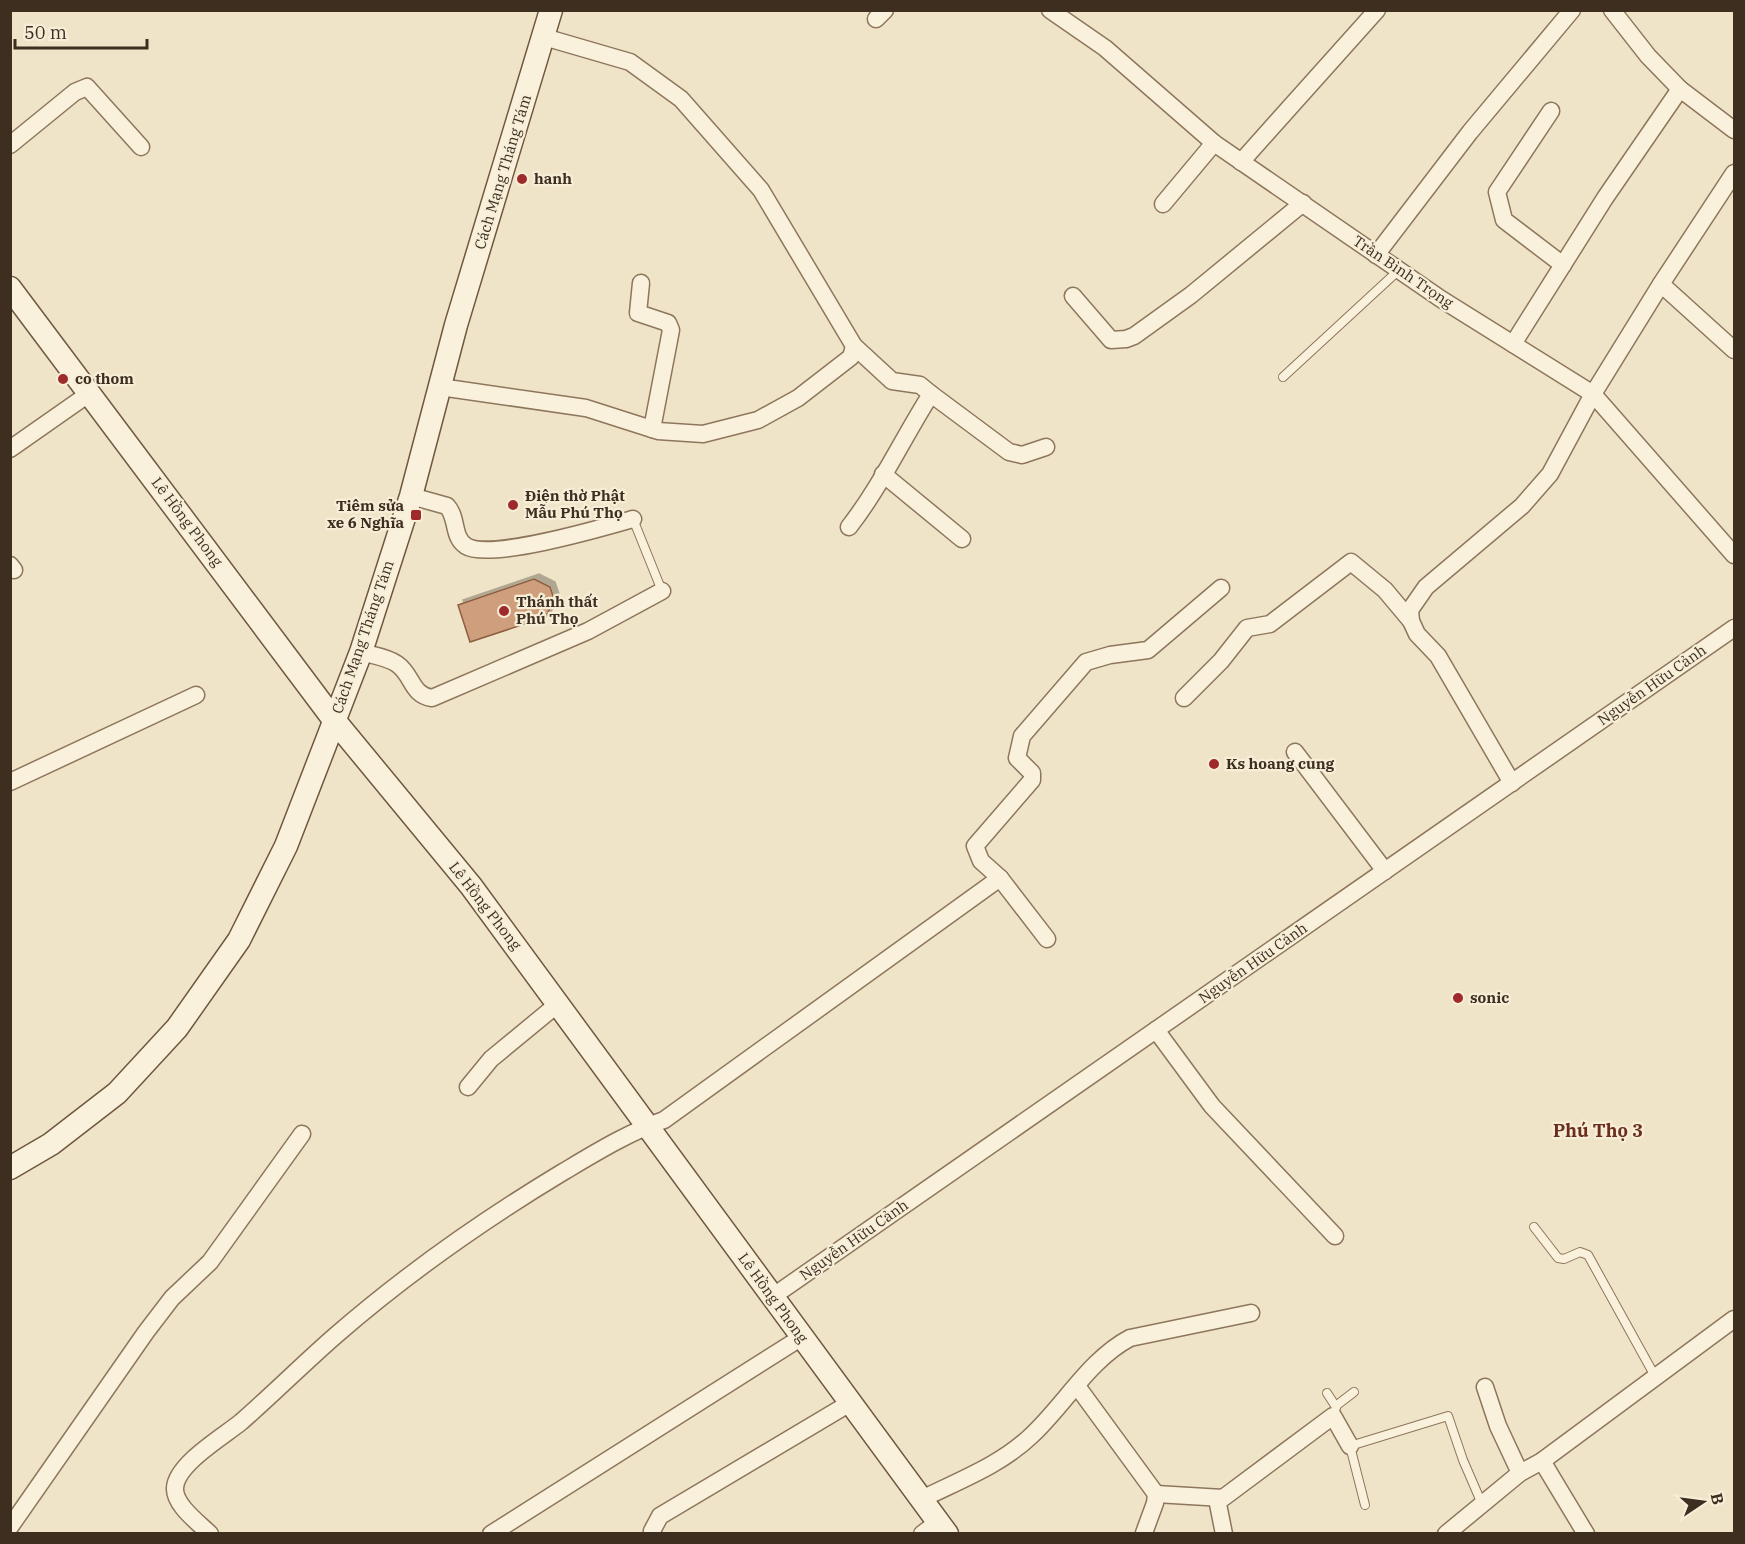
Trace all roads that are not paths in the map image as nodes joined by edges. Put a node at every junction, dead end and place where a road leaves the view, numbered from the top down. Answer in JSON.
{"nodes":[{"id":1,"x":551,"y":10,"type":"edge"},
{"id":2,"x":1050,"y":10,"type":"edge"},
{"id":3,"x":1377,"y":10,"type":"edge"},
{"id":4,"x":1572,"y":10,"type":"edge"},
{"id":5,"x":1612,"y":10,"type":"edge"},
{"id":6,"x":544,"y":37,"type":"junction"},
{"id":7,"x":1680,"y":89,"type":"junction"},
{"id":8,"x":1551,"y":111,"type":"dead end"},
{"id":9,"x":1734,"y":130,"type":"edge"},
{"id":10,"x":1214,"y":143,"type":"junction"},
{"id":11,"x":10,"y":145,"type":"edge"},
{"id":12,"x":141,"y":147,"type":"dead end"},
{"id":13,"x":1241,"y":162,"type":"junction"},
{"id":14,"x":1734,"y":173,"type":"edge"},
{"id":15,"x":1303,"y":203,"type":"junction"},
{"id":16,"x":1163,"y":204,"type":"dead end"},
{"id":17,"x":1376,"y":255,"type":"junction"},
{"id":18,"x":1563,"y":265,"type":"junction"},
{"id":19,"x":1399,"y":270,"type":"junction"},
{"id":20,"x":641,"y":283,"type":"dead end"},
{"id":21,"x":1660,"y":284,"type":"junction"},
{"id":22,"x":10,"y":288,"type":"edge"},
{"id":23,"x":1073,"y":296,"type":"dead end"},
{"id":24,"x":1514,"y":344,"type":"junction"},
{"id":25,"x":854,"y":346,"type":"junction"},
{"id":26,"x":1734,"y":350,"type":"edge"},
{"id":27,"x":1283,"y":377,"type":"dead end"},
{"id":28,"x":440,"y":387,"type":"junction"},
{"id":29,"x":90,"y":393,"type":"junction"},
{"id":30,"x":930,"y":394,"type":"junction"},
{"id":31,"x":1593,"y":394,"type":"junction"},
{"id":32,"x":652,"y":429,"type":"junction"},
{"id":33,"x":1046,"y":447,"type":"dead end"},
{"id":34,"x":10,"y":449,"type":"edge"},
{"id":35,"x":884,"y":474,"type":"junction"},
{"id":36,"x":411,"y":496,"type":"junction"},
{"id":37,"x":633,"y":519,"type":"joint"},
{"id":38,"x":849,"y":527,"type":"dead end"},
{"id":39,"x":962,"y":539,"type":"dead end"},
{"id":40,"x":1734,"y":555,"type":"edge"},
{"id":41,"x":1221,"y":588,"type":"dead end"},
{"id":42,"x":662,"y":591,"type":"joint"},
{"id":43,"x":1410,"y":621,"type":"junction"},
{"id":44,"x":1734,"y":628,"type":"edge"},
{"id":45,"x":361,"y":652,"type":"junction"},
{"id":46,"x":196,"y":695,"type":"dead end"},
{"id":47,"x":1184,"y":698,"type":"dead end"},
{"id":48,"x":334,"y":720,"type":"junction"},
{"id":49,"x":1295,"y":752,"type":"dead end"},
{"id":50,"x":10,"y":782,"type":"edge"},
{"id":51,"x":1512,"y":783,"type":"junction"},
{"id":52,"x":1385,"y":871,"type":"junction"},
{"id":53,"x":1000,"y":878,"type":"junction"},
{"id":54,"x":1047,"y":939,"type":"dead end"},
{"id":55,"x":559,"y":1003,"type":"junction"},
{"id":56,"x":1156,"y":1030,"type":"junction"},
{"id":57,"x":468,"y":1087,"type":"dead end"},
{"id":58,"x":648,"y":1125,"type":"junction"},
{"id":59,"x":302,"y":1134,"type":"dead end"},
{"id":60,"x":10,"y":1168,"type":"edge"},
{"id":61,"x":1534,"y":1227,"type":"dead end"},
{"id":62,"x":1335,"y":1236,"type":"dead end"},
{"id":63,"x":772,"y":1297,"type":"junction"},
{"id":64,"x":1251,"y":1313,"type":"dead end"},
{"id":65,"x":1734,"y":1319,"type":"edge"},
{"id":66,"x":802,"y":1337,"type":"junction"},
{"id":67,"x":1656,"y":1378,"type":"junction"},
{"id":68,"x":1077,"y":1386,"type":"junction"},
{"id":69,"x":1485,"y":1388,"type":"dead end"},
{"id":70,"x":1354,"y":1392,"type":"dead end"},
{"id":71,"x":1327,"y":1393,"type":"dead end"},
{"id":72,"x":850,"y":1403,"type":"junction"},
{"id":73,"x":1335,"y":1412,"type":"junction"},
{"id":74,"x":1350,"y":1446,"type":"junction"},
{"id":75,"x":1542,"y":1461,"type":"junction"},
{"id":76,"x":1520,"y":1473,"type":"junction"},
{"id":77,"x":1156,"y":1494,"type":"junction"},
{"id":78,"x":921,"y":1499,"type":"junction"},
{"id":79,"x":1217,"y":1499,"type":"junction"},
{"id":80,"x":1482,"y":1504,"type":"junction"},
{"id":81,"x":1365,"y":1505,"type":"dead end"},
{"id":82,"x":10,"y":1527,"type":"edge"},
{"id":83,"x":936,"y":1530,"type":"edge"},
{"id":84,"x":652,"y":1531,"type":"dead end"},
{"id":85,"x":210,"y":1533,"type":"edge"},
{"id":86,"x":491,"y":1533,"type":"edge"},
{"id":87,"x":1144,"y":1533,"type":"edge"},
{"id":88,"x":1224,"y":1533,"type":"edge"},
{"id":89,"x":1446,"y":1533,"type":"edge"},
{"id":90,"x":1586,"y":1533,"type":"edge"}],
"edges":[{"from":1,"to":6,"type":"street","name":"Cách Mạng Tháng Tám"},
{"from":2,"to":10,"type":"street","name":"Trần Bình Trọng"},
{"from":3,"to":13,"type":"street"},
{"from":4,"to":17,"type":"street"},
{"from":5,"to":7,"type":"street"},
{"from":6,"to":25,"type":"street"},
{"from":6,"to":28,"type":"street","name":"Cách Mạng Tháng Tám"},
{"from":7,"to":9,"type":"street"},
{"from":7,"to":18,"type":"street"},
{"from":8,"to":18,"type":"street"},
{"from":10,"to":13,"type":"street","name":"Trần Bình Trọng"},
{"from":10,"to":16,"type":"street"},
{"from":11,"to":12,"type":"street"},
{"from":13,"to":15,"type":"street","name":"Trần Bình Trọng"},
{"from":14,"to":21,"type":"street"},
{"from":15,"to":17,"type":"street","name":"Trần Bình Trọng"},
{"from":15,"to":23,"type":"street"},
{"from":17,"to":19,"type":"street","name":"Trần Bình Trọng"},
{"from":18,"to":24,"type":"street"},
{"from":19,"to":24,"type":"street","name":"Trần Bình Trọng"},
{"from":19,"to":27,"type":"lane"},
{"from":20,"to":32,"type":"street"},
{"from":21,"to":26,"type":"street"},
{"from":21,"to":31,"type":"street"},
{"from":22,"to":29,"type":"street","name":"Lê Hồng Phong"},
{"from":24,"to":31,"type":"street","name":"Trần Bình Trọng"},
{"from":25,"to":30,"type":"street"},
{"from":25,"to":32,"type":"street"},
{"from":28,"to":32,"type":"street"},
{"from":28,"to":36,"type":"street","name":"Cách Mạng Tháng Tám"},
{"from":29,"to":34,"type":"street"},
{"from":29,"to":48,"type":"street","name":"Lê Hồng Phong"},
{"from":30,"to":33,"type":"street"},
{"from":30,"to":35,"type":"street"},
{"from":31,"to":40,"type":"street","name":"Trần Bình Trọng"},
{"from":31,"to":43,"type":"street"},
{"from":35,"to":38,"type":"street"},
{"from":35,"to":39,"type":"street"},
{"from":36,"to":37,"type":"street"},
{"from":36,"to":45,"type":"street","name":"Cách Mạng Tháng Tám"},
{"from":37,"to":42,"type":"lane"},
{"from":41,"to":53,"type":"street"},
{"from":42,"to":45,"type":"street"},
{"from":43,"to":47,"type":"street"},
{"from":43,"to":51,"type":"street"},
{"from":44,"to":51,"type":"street","name":"Nguyễn Hữu Cảnh"},
{"from":45,"to":48,"type":"street","name":"Cách Mạng Tháng Tám"},
{"from":46,"to":50,"type":"street"},
{"from":48,"to":55,"type":"street","name":"Lê Hồng Phong"},
{"from":48,"to":60,"type":"street","name":"Cách Mạng Tháng Tám"},
{"from":49,"to":52,"type":"street"},
{"from":51,"to":52,"type":"street","name":"Nguyễn Hữu Cảnh"},
{"from":52,"to":56,"type":"street","name":"Nguyễn Hữu Cảnh"},
{"from":53,"to":54,"type":"street"},
{"from":53,"to":58,"type":"street"},
{"from":55,"to":57,"type":"street"},
{"from":55,"to":58,"type":"street","name":"Lê Hồng Phong"},
{"from":56,"to":62,"type":"street"},
{"from":56,"to":63,"type":"street","name":"Nguyễn Hữu Cảnh"},
{"from":58,"to":63,"type":"street","name":"Lê Hồng Phong"},
{"from":58,"to":85,"type":"street"},
{"from":59,"to":82,"type":"street"},
{"from":61,"to":67,"type":"lane"},
{"from":63,"to":66,"type":"street","name":"Lê Hồng Phong"},
{"from":64,"to":68,"type":"street"},
{"from":65,"to":67,"type":"street"},
{"from":66,"to":72,"type":"street","name":"Lê Hồng Phong"},
{"from":66,"to":86,"type":"street"},
{"from":67,"to":75,"type":"street"},
{"from":68,"to":77,"type":"street"},
{"from":68,"to":78,"type":"street"},
{"from":69,"to":76,"type":"street"},
{"from":70,"to":73,"type":"lane"},
{"from":71,"to":73,"type":"lane"},
{"from":72,"to":78,"type":"street","name":"Lê Hồng Phong"},
{"from":72,"to":84,"type":"street"},
{"from":73,"to":74,"type":"street"},
{"from":73,"to":79,"type":"street"},
{"from":74,"to":80,"type":"lane"},
{"from":74,"to":81,"type":"lane"},
{"from":75,"to":76,"type":"street"},
{"from":75,"to":90,"type":"street"},
{"from":76,"to":80,"type":"street"},
{"from":77,"to":79,"type":"street"},
{"from":77,"to":87,"type":"street"},
{"from":78,"to":83,"type":"street","name":"Lê Hồng Phong"},
{"from":79,"to":88,"type":"street"},
{"from":80,"to":89,"type":"street"}]}
